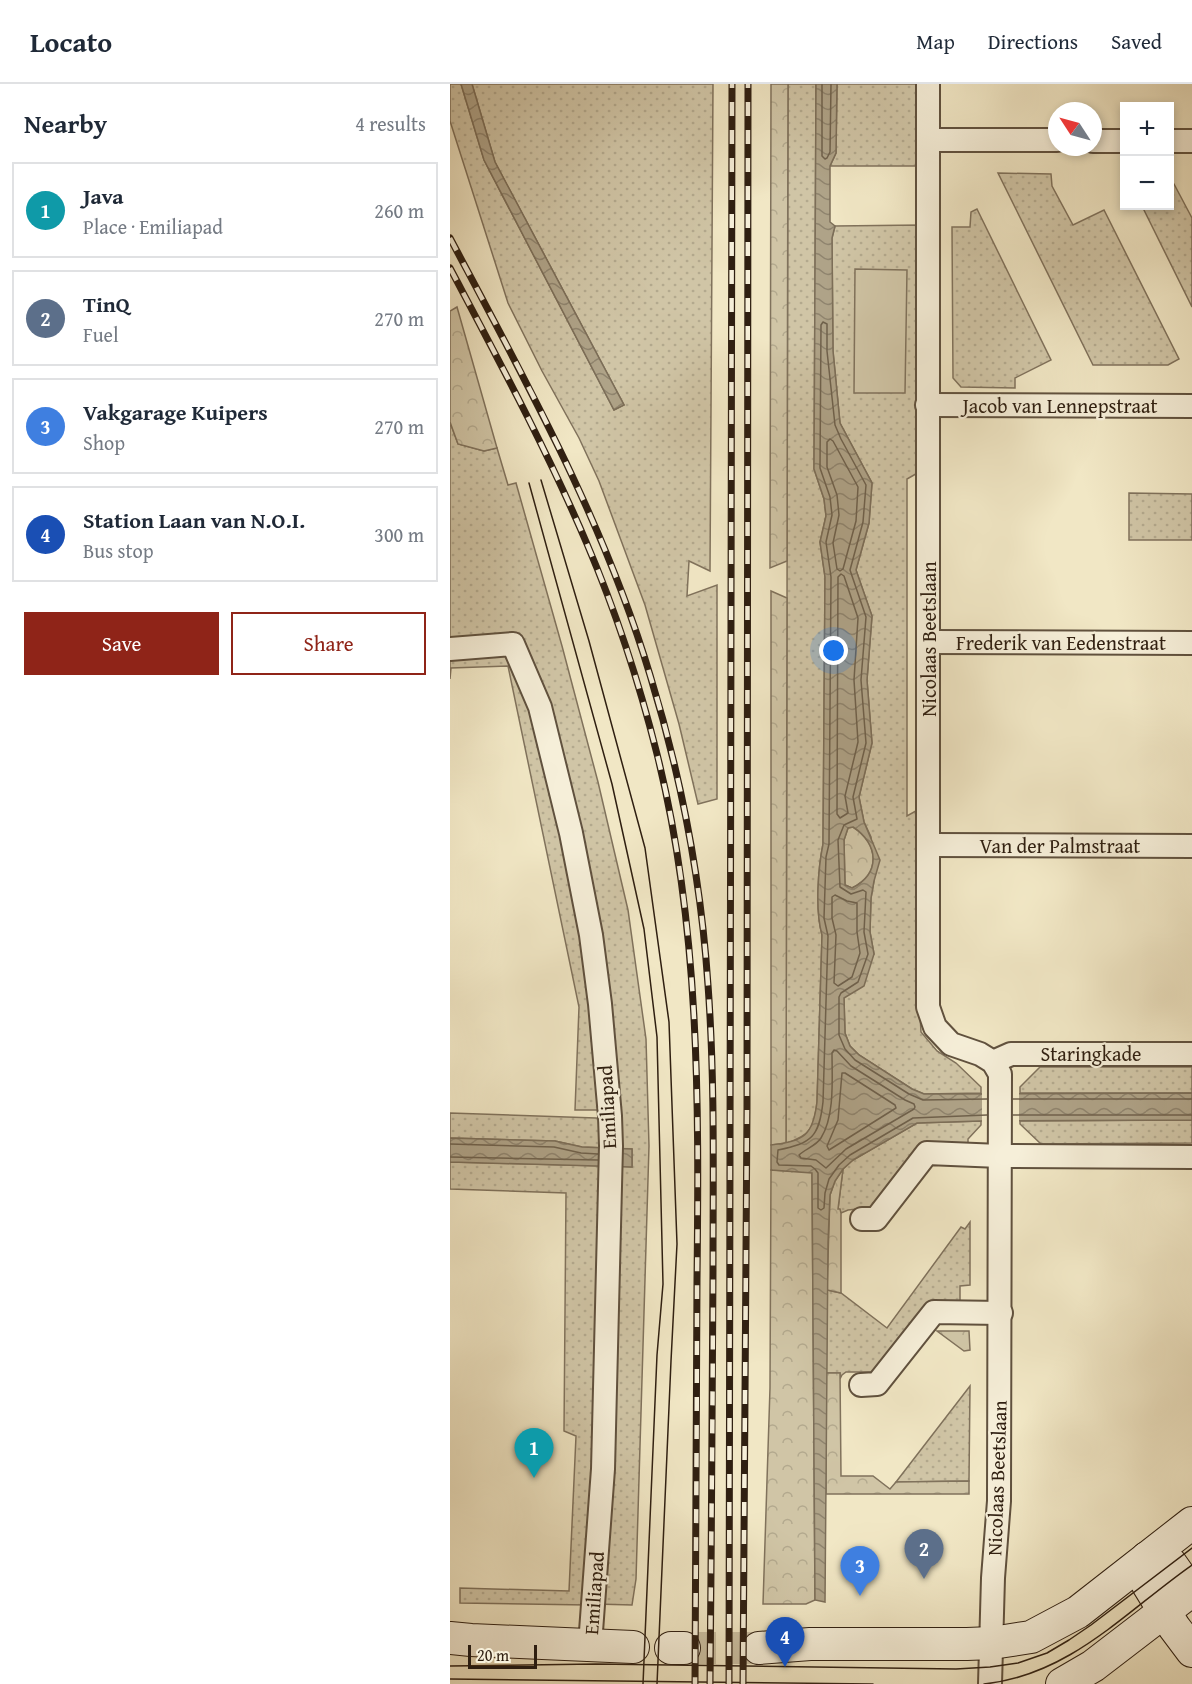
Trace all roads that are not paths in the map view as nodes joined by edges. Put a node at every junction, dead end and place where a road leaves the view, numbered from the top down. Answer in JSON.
{"nodes":[{"id":1,"x":928,"y":84,"type":"edge"},
{"id":2,"x":929,"y":140,"type":"junction"},
{"id":3,"x":1048,"y":140,"type":"edge"},
{"id":4,"x":1102,"y":141,"type":"edge"},
{"id":5,"x":1120,"y":141,"type":"edge"},
{"id":6,"x":1174,"y":141,"type":"edge"},
{"id":7,"x":1192,"y":141,"type":"edge"},
{"id":8,"x":927,"y":405,"type":"junction"},
{"id":9,"x":1192,"y":406,"type":"edge"},
{"id":10,"x":929,"y":642,"type":"junction"},
{"id":11,"x":1192,"y":643,"type":"edge"},
{"id":12,"x":450,"y":649,"type":"edge"},
{"id":13,"x":929,"y":845,"type":"junction"},
{"id":14,"x":1192,"y":846,"type":"edge"},
{"id":15,"x":1192,"y":1054,"type":"edge"},
{"id":16,"x":993,"y":1062,"type":"junction"},
{"id":17,"x":1000,"y":1156,"type":"junction"},
{"id":18,"x":1192,"y":1157,"type":"edge"},
{"id":19,"x":862,"y":1219,"type":"dead end"},
{"id":20,"x":1000,"y":1313,"type":"junction"},
{"id":21,"x":861,"y":1385,"type":"dead end"},
{"id":22,"x":1192,"y":1523,"type":"edge"},
{"id":23,"x":1147,"y":1558,"type":"junction"},
{"id":24,"x":1192,"y":1592,"type":"edge"},
{"id":25,"x":1165,"y":1612,"type":"junction"},
{"id":26,"x":450,"y":1638,"type":"edge"},
{"id":27,"x":992,"y":1643,"type":"junction"},
{"id":28,"x":591,"y":1645,"type":"junction"},
{"id":29,"x":633,"y":1647,"type":"dead end"},
{"id":30,"x":759,"y":1648,"type":"tunnel mouth"},
{"id":31,"x":1192,"y":1651,"type":"edge"},
{"id":32,"x":990,"y":1684,"type":"edge"},
{"id":33,"x":1062,"y":1684,"type":"edge"}],
"edges":[{"from":1,"to":2,"type":"street","name":"Nicolaas Beetslaan"},
{"from":2,"to":3,"type":"street"},
{"from":2,"to":8,"type":"street","name":"Nicolaas Beetslaan"},
{"from":4,"to":5,"type":"street"},
{"from":6,"to":7,"type":"street"},
{"from":8,"to":9,"type":"street","name":"Jacob van Lennepstraat"},
{"from":8,"to":10,"type":"street","name":"Nicolaas Beetslaan"},
{"from":10,"to":11,"type":"street","name":"Frederik van Eedenstraat"},
{"from":10,"to":13,"type":"street","name":"Nicolaas Beetslaan"},
{"from":12,"to":28,"type":"street","name":"Emiliapad"},
{"from":13,"to":14,"type":"street","name":"Van der Palmstraat"},
{"from":13,"to":16,"type":"street","name":"Nicolaas Beetslaan"},
{"from":15,"to":16,"type":"street","name":"Staringkade"},
{"from":16,"to":17,"type":"street","name":"Nicolaas Beetslaan"},
{"from":17,"to":18,"type":"street"},
{"from":17,"to":19,"type":"street"},
{"from":17,"to":20,"type":"street","name":"Nicolaas Beetslaan"},
{"from":20,"to":21,"type":"street"},
{"from":20,"to":27,"type":"street","name":"Nicolaas Beetslaan"},
{"from":22,"to":23,"type":"main road"},
{"from":23,"to":24,"type":"main road"},
{"from":23,"to":25,"type":"main road"},
{"from":23,"to":27,"type":"main road"},
{"from":24,"to":25,"type":"main road"},
{"from":25,"to":31,"type":"main road"},
{"from":25,"to":33,"type":"main road"},
{"from":26,"to":28,"type":"main road"},
{"from":27,"to":30,"type":"main road"},
{"from":27,"to":32,"type":"street","name":"Nicolaas Beetslaan"},
{"from":28,"to":29,"type":"main road"}]}
